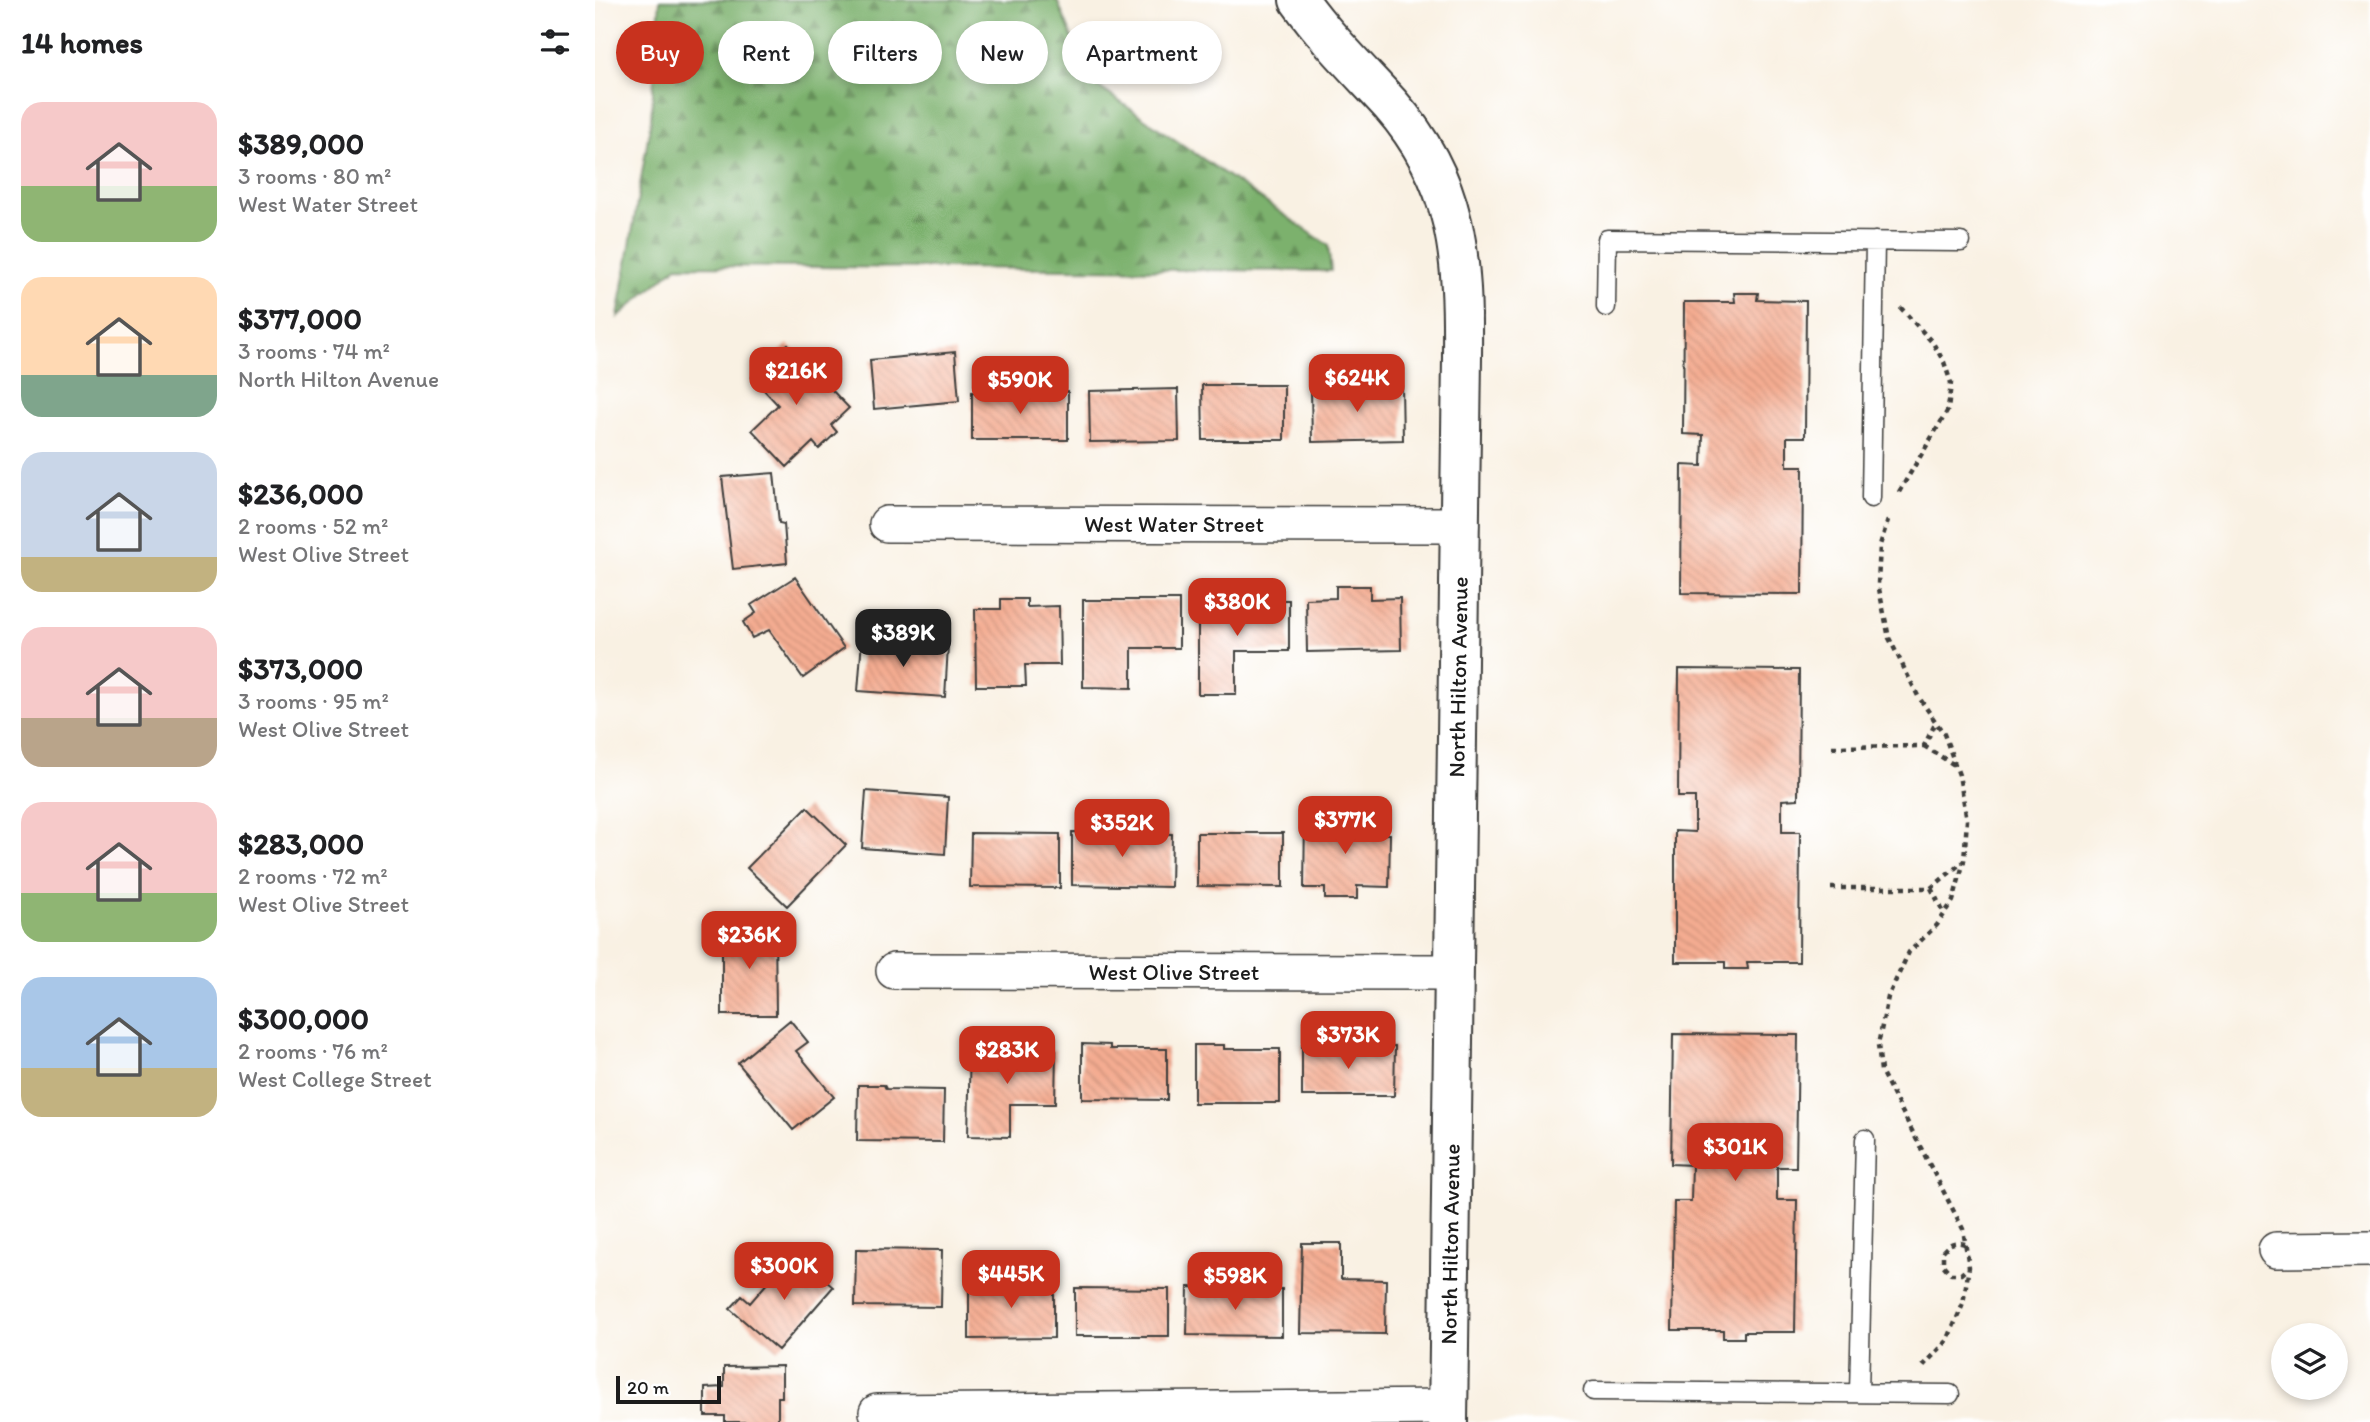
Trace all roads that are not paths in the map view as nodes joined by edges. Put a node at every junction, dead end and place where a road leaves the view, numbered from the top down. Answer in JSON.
{"nodes":[{"id":1,"x":1299,"y":0,"type":"edge"},
{"id":2,"x":1875,"y":241,"type":"junction"},
{"id":3,"x":1961,"y":242,"type":"dead end"},
{"id":4,"x":1606,"y":307,"type":"dead end"},
{"id":5,"x":1871,"y":498,"type":"dead end"},
{"id":6,"x":887,"y":524,"type":"dead end"},
{"id":7,"x":1461,"y":525,"type":"junction"},
{"id":8,"x":894,"y":971,"type":"dead end"},
{"id":9,"x":1454,"y":972,"type":"junction"},
{"id":10,"x":1865,"y":1139,"type":"dead end"},
{"id":11,"x":2370,"y":1249,"type":"edge"},
{"id":12,"x":2276,"y":1250,"type":"dead end"},
{"id":13,"x":1593,"y":1391,"type":"dead end"},
{"id":14,"x":1859,"y":1393,"type":"junction"},
{"id":15,"x":1950,"y":1394,"type":"dead end"},
{"id":16,"x":877,"y":1412,"type":"dead end"},
{"id":17,"x":1448,"y":1414,"type":"edge"}],
"edges":[{"from":1,"to":7,"type":"street","name":"North Hilton Avenue"},
{"from":2,"to":3,"type":"lane"},
{"from":2,"to":4,"type":"lane"},
{"from":2,"to":5,"type":"lane"},
{"from":6,"to":7,"type":"street","name":"West Water Street"},
{"from":7,"to":9,"type":"street","name":"North Hilton Avenue"},
{"from":8,"to":9,"type":"street","name":"West Olive Street"},
{"from":9,"to":17,"type":"street","name":"North Hilton Avenue"},
{"from":10,"to":14,"type":"lane"},
{"from":11,"to":12,"type":"street"},
{"from":13,"to":14,"type":"lane"},
{"from":14,"to":15,"type":"lane"},
{"from":16,"to":17,"type":"street"}]}
